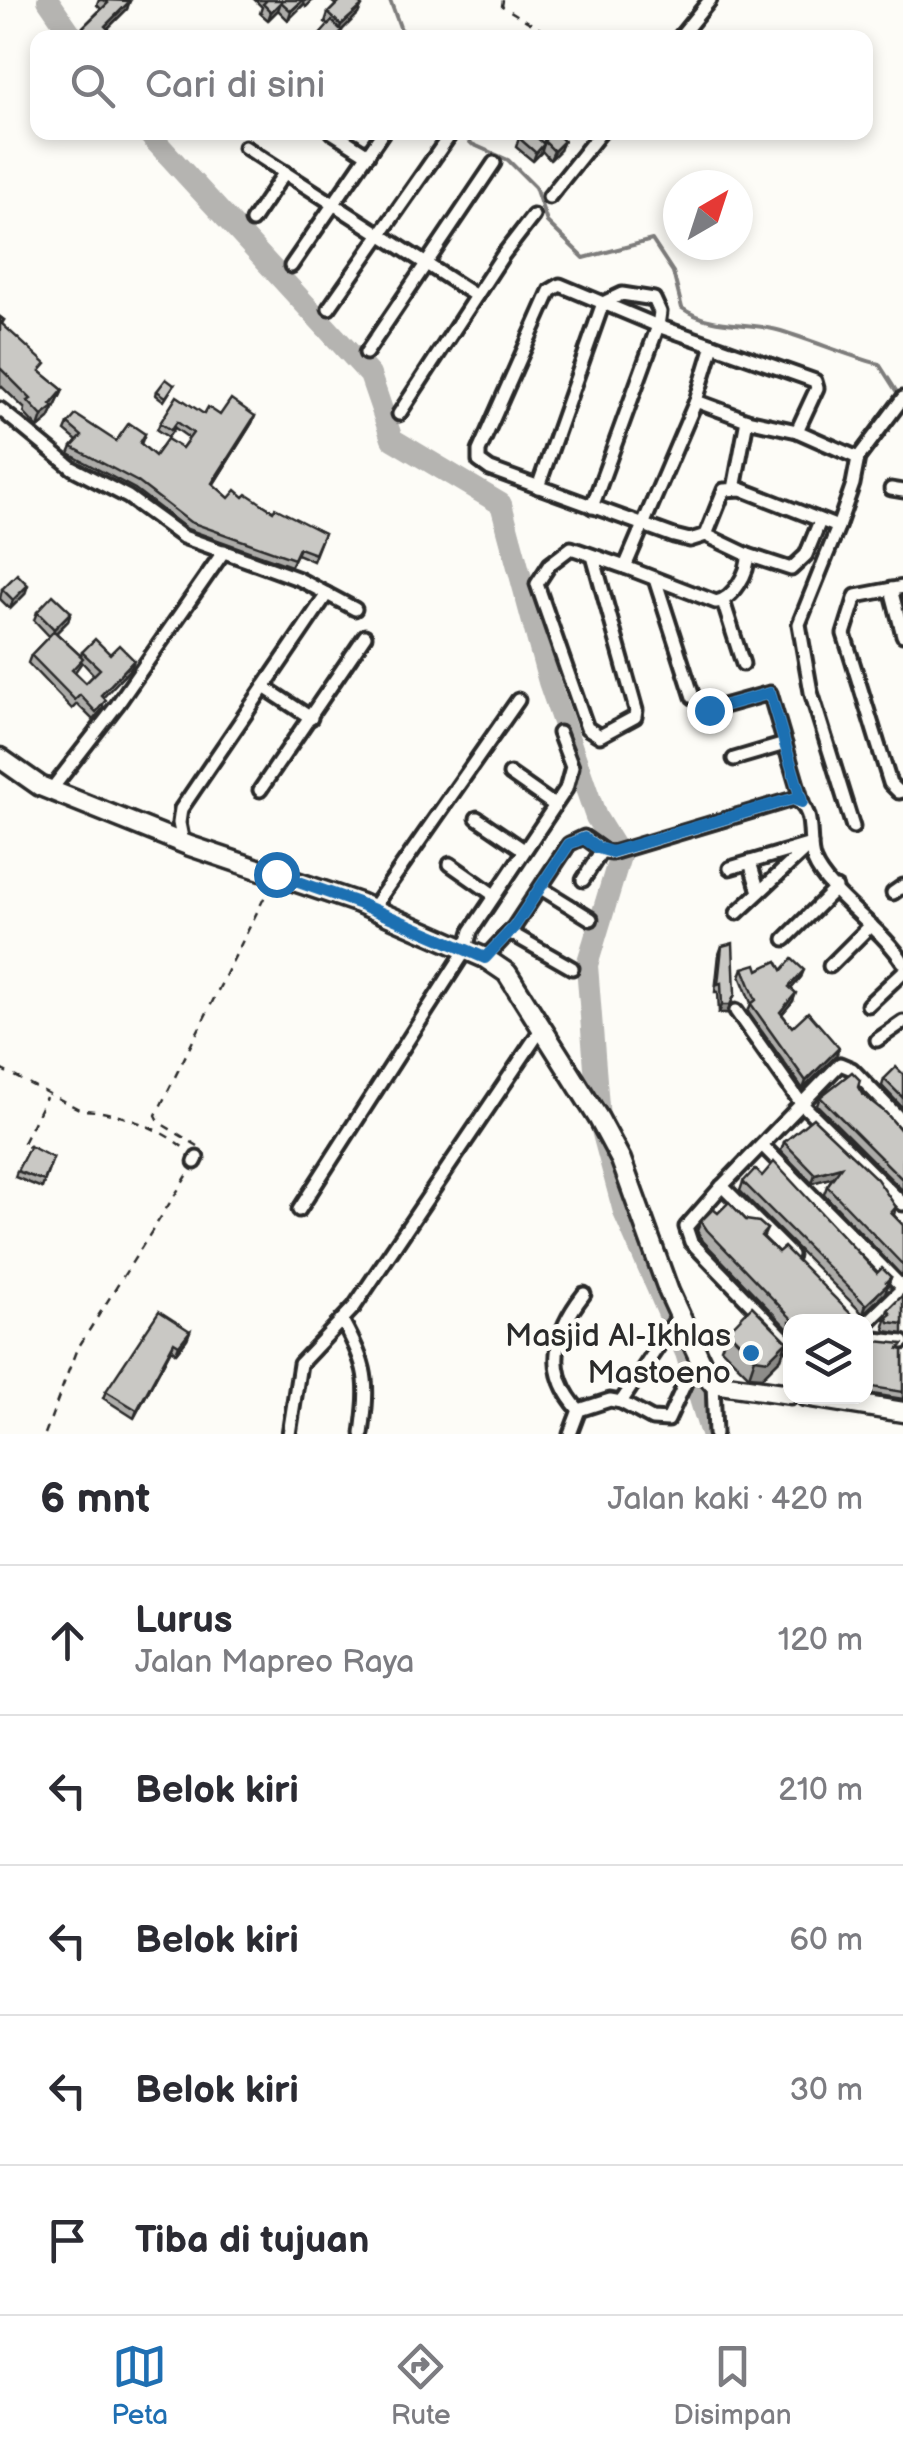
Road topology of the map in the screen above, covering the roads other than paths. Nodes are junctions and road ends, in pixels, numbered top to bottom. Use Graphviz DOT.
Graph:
graph roads {
  1 [pos="710,0"];
  2 [pos="686,30"];
  3 [pos="345,140"];
  4 [pos="378,140"];
  5 [pos="446,140"];
  6 [pos="595,140"];
  7 [pos="246,146"];
  8 [pos="368,155"];
  9 [pos="494,163"];
  10 [pos="285,172"];
  11 [pos="549,197"];
  12 [pos="334,204"];
  13 [pos="533,216"];
  14 [pos="252,220"];
  15 [pos="380,234"];
  16 [pos="426,264"];
  17 [pos="291,266"];
  18 [pos="476,296"];
  19 [pos="604,303"];
  20 [pos="329,308"];
  21 [pos="658,326"];
  22 [pos="713,345"];
  23 [pos="366,353"];
  24 [pos="903,398"];
  25 [pos="696,401"];
  26 [pos="0,409"];
  27 [pos="399,414"];
  28 [pos="747,420"];
  29 [pos="797,431"];
  30 [pos="858,458"];
  31 [pos="538,487"];
  32 [pos="734,489"];
  33 [pos="592,506"];
  34 [pos="820,521"];
  35 [pos="640,524"];
  36 [pos="838,527"];
  37 [pos="706,535"];
  38 [pos="224,551"];
  39 [pos="593,556"];
  40 [pos="748,556"];
  41 [pos="624,567"];
  42 [pos="656,579"];
  43 [pos="897,588"];
  44 [pos="328,594"];
  45 [pos="723,601"];
  46 [pos="354,609"];
  47 [pos="903,634"];
  48 [pos="365,636"];
  49 [pos="743,664"];
  50 [pos="264,687"];
  51 [pos="693,696"];
  52 [pos="518,700"];
  53 [pos="709,710"];
  54 [pos="310,718"];
  55 [pos="559,734"];
  56 [pos="785,744"];
  57 [pos="0,758"];
  58 [pos="734,760"];
  59 [pos="510,774"];
  60 [pos="51,790"];
  61 [pos="260,790"];
  62 [pos="903,790"];
  63 [pos="802,802"];
  64 [pos="554,804"];
  65 [pos="477,818"];
  66 [pos="854,827"];
  67 [pos="182,843"];
  68 [pos="811,844"];
  69 [pos="524,850"];
  70 [pos="602,850"];
  71 [pos="750,862"];
  72 [pos="450,864"];
  73 [pos="730,868"];
  74 [pos="584,880"];
  75 [pos="541,888"];
  76 [pos="836,888"];
  77 [pos="760,892"];
  78 [pos="494,895"];
  79 [pos="372,909"];
  80 [pos="737,913"];
  81 [pos="590,919"];
  82 [pos="871,926"];
  83 [pos="509,932"];
  84 [pos="785,939"];
  85 [pos="465,951"];
  86 [pos="485,958"];
  87 [pos="903,962"];
  88 [pos="830,966"];
  89 [pos="572,968"];
  90 [pos="903,972"];
  91 [pos="868,1005"];
  92 [pos="736,1012"];
  93 [pos="903,1022"];
  94 [pos="542,1028"];
  95 [pos="877,1040"];
  96 [pos="801,1103"];
  97 [pos="903,1122"];
  98 [pos="762,1145"];
  99 [pos="722,1186"];
  100 [pos="903,1204"];
  101 [pos="299,1210"];
  102 [pos="803,1267"];
  103 [pos="903,1288"];
  104 [pos="584,1294"];
  105 [pos="679,1315"];
  106 [pos="873,1317"];
  107 [pos="342,1320"];
  108 [pos="783,1337"];
  109 [pos="873,1339"];
  110 [pos="903,1342"];
  111 [pos="685,1383"];
  112 [pos="713,1384"];
  113 [pos="783,1393"];
  114 [pos="621,1402"];
  115 [pos="854,1404"];
  116 [pos="579,1410"];
  117 [pos="903,1412"];
  118 [pos="289,1434"];
  119 [pos="362,1434"];
  120 [pos="570,1434"];
  121 [pos="714,1434"];
  1 -- 2 [label="street"];
  3 -- 8 [label="street"];
  4 -- 8 [label="street"];
  5 -- 15 [label="street"];
  6 -- 11 [label="street"];
  7 -- 10 [label="street"];
  8 -- 12 [label="street"];
  9 -- 16 [label="street"];
  10 -- 12 [label="street"];
  10 -- 14 [label="street"];
  12 -- 15 [label="street"];
  12 -- 17 [label="street"];
  13 -- 18 [label="street"];
  15 -- 16 [label="street"];
  15 -- 20 [label="street"];
  16 -- 18 [label="street"];
  16 -- 23 [label="street"];
  18 -- 27 [label="street"];
  19 -- 21 [label="street"];
  19 -- 21 [label="street"];
  19 -- 31 [label="street"];
  19 -- 31 [label="street"];
  21 -- 22 [label="street"];
  21 -- 33 [label="street"];
  22 -- 25 [label="street"];
  22 -- 29 [label="street"];
  24 -- 30 [label="street"];
  25 -- 28 [label="street"];
  25 -- 35 [label="street"];
  26 -- 38 [label="street"];
  28 -- 29 [label="street"];
  28 -- 32 [label="street"];
  29 -- 30 [label="street"];
  30 -- 36 [label="street"];
  31 -- 33 [label="street"];
  32 -- 34 [label="street"];
  32 -- 37 [label="street"];
  33 -- 35 [label="street"];
  34 -- 36 [label="street"];
  34 -- 40 [label="street"];
  35 -- 37 [label="street"];
  35 -- 41 [label="street"];
  36 -- 66 [label="street"];
  37 -- 40 [label="street"];
  38 -- 44 [label="street"];
  38 -- 60 [label="street"];
  39 -- 39 [label="street"];
  39 -- 41 [label="street"];
  40 -- 45 [label="street"];
  41 -- 42 [label="street"];
  42 -- 45 [label="street"];
  42 -- 51 [label="street"];
  43 -- 47 [label="street"];
  43 -- 62 [label="street"];
  44 -- 46 [label="street"];
  44 -- 50 [label="street"];
  45 -- 49 [label="street"];
  48 -- 54 [label="street"];
  50 -- 54 [label="street"];
  50 -- 67 [label="street"];
  52 -- 79 [label="street"];
  53 -- 56 [label="street"];
  54 -- 61 [label="street"];
  55 -- 64 [label="street"];
  56 -- 58 [label="street"];
  56 -- 63 [label="street"];
  57 -- 60 [label="street"];
  59 -- 64 [label="street"];
  60 -- 67 [label="street"];
  63 -- 68 [label="street"];
  63 -- 70 [label="street"];
  64 -- 69 [label="street"];
  65 -- 69 [label="street"];
  67 -- 79 [label="street"];
  68 -- 71 [label="street"];
  68 -- 76 [label="street"];
  68 -- 77 [label="street"];
  69 -- 78 [label="street"];
  70 -- 74 [label="street"];
  70 -- 75 [label="street"];
  71 -- 73 [label="street"];
  71 -- 77 [label="street"];
  72 -- 78 [label="street"];
  75 -- 81 [label="street"];
  75 -- 83 [label="street"];
  76 -- 82 [label="street"];
  76 -- 84 [label="street"];
  77 -- 80 [label="street"];
  78 -- 85 [label="street"];
  79 -- 85 [label="street"];
  82 -- 87 [label="street"];
  82 -- 88 [label="street"];
  83 -- 86 [label="street"];
  83 -- 89 [label="street"];
  85 -- 86 [label="street"];
  85 -- 101 [label="street"];
  86 -- 94 [label="street"];
  90 -- 91 [label="street"];
  92 -- 96 [label="street"];
  93 -- 95 [label="street"];
  94 -- 105 [label="street"];
  94 -- 107 [label="street"];
  96 -- 97 [label="street"];
  96 -- 98 [label="street"];
  96 -- 100 [label="street"];
  98 -- 99 [label="street"];
  98 -- 103 [label="street"];
  99 -- 102 [label="street"];
  99 -- 108 [label="street"];
  103 -- 106 [label="street"];
  104 -- 116 [label="street"];
  105 -- 112 [label="street"];
  105 -- 114 [label="street"];
  107 -- 118 [label="street"];
  107 -- 119 [label="street"];
  109 -- 110 [label="street"];
  111 -- 114 [label="street"];
  112 -- 113 [label="street"];
  112 -- 121 [label="street"];
  114 -- 116 [label="street"];
  115 -- 117 [label="street"];
  116 -- 120 [label="street"];
}
